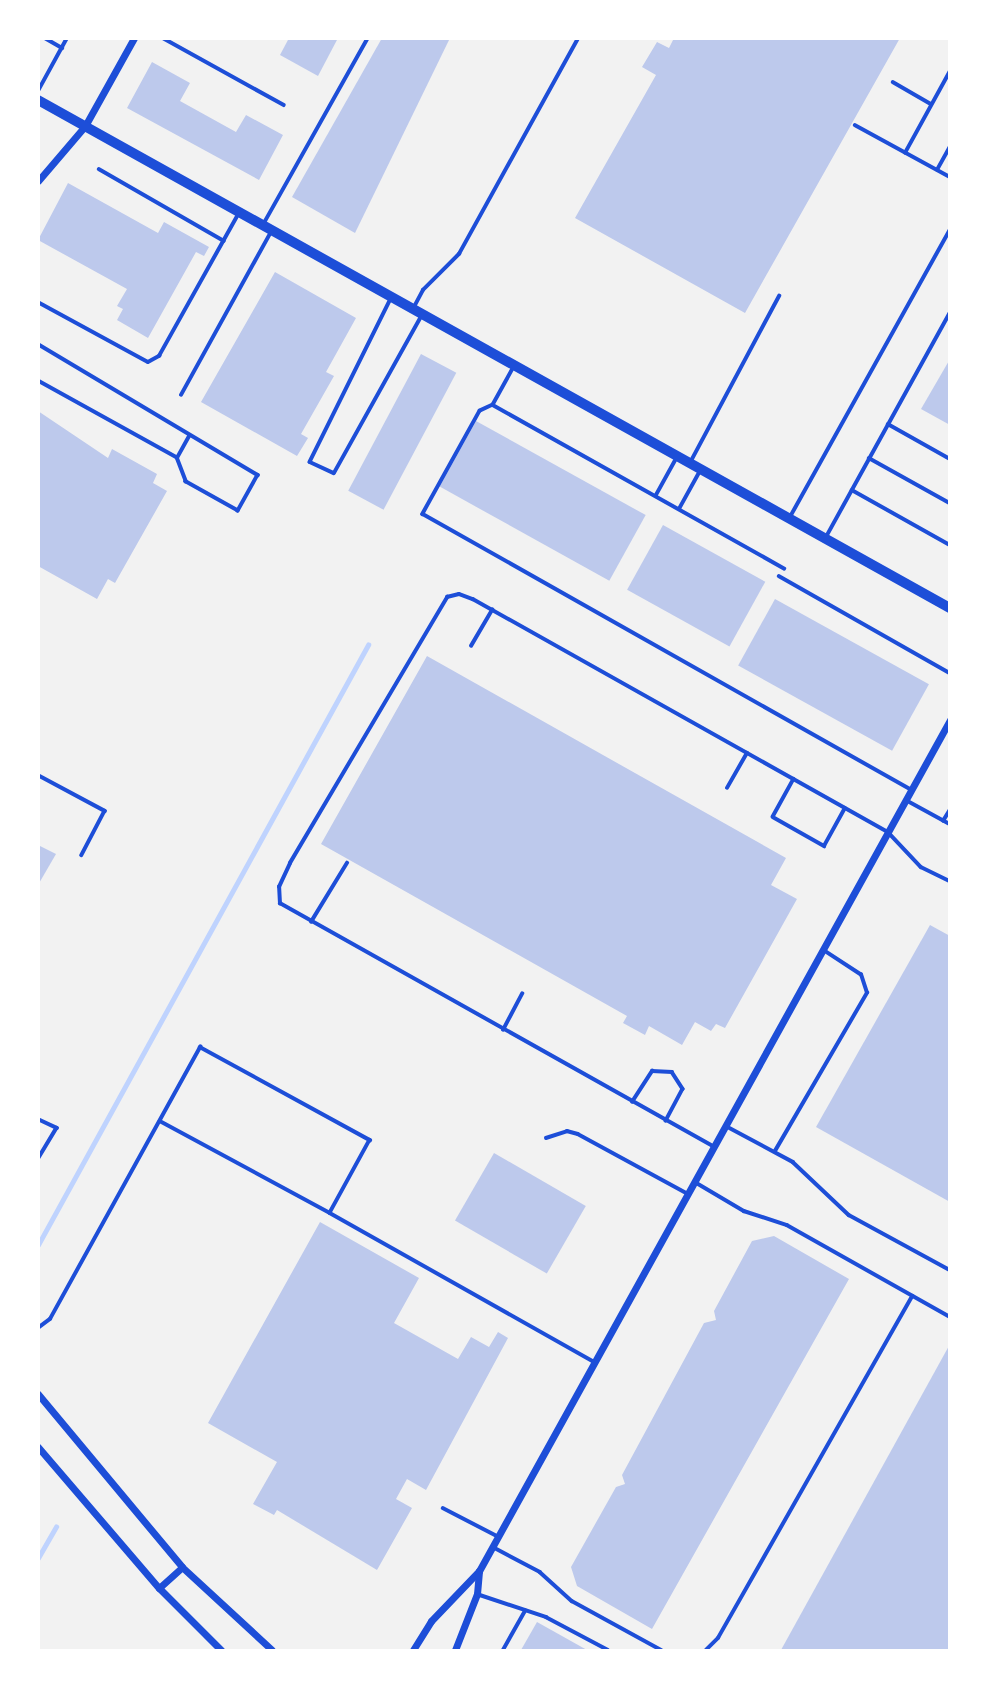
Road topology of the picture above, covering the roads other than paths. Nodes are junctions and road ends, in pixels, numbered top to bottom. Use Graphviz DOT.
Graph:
graph roads {
  1 [pos="45,38"];
  2 [pos="67,38"];
  3 [pos="134,38"];
  4 [pos="163,38"];
  5 [pos="368,38"];
  6 [pos="578,38"];
  7 [pos="62,48"];
  8 [pos="950,71"];
  9 [pos="893,82"];
  10 [pos="38,91"];
  11 [pos="38,100"];
  12 [pos="932,104"];
  13 [pos="284,106"];
  14 [pos="855,125"];
  15 [pos="85,126"];
  16 [pos="950,147"];
  17 [pos="905,153"];
  18 [pos="99,169"];
  19 [pos="937,170"];
  20 [pos="950,177"];
  21 [pos="38,181"];
  22 [pos="240,212"];
  23 [pos="267,227"];
  24 [pos="950,229"];
  25 [pos="224,240"];
  26 [pos="779,296"];
  27 [pos="392,298"];
  28 [pos="38,302"];
  29 [pos="418,312"];
  30 [pos="950,312"];
  31 [pos="38,344"];
  32 [pos="514,366"];
  33 [pos="38,381"];
  34 [pos="180,395"];
  35 [pos="493,405"];
  36 [pos="888,424"];
  37 [pos="189,436"];
  38 [pos="677,457"];
  39 [pos="177,458"];
  40 [pos="869,458"];
  41 [pos="950,459"];
  42 [pos="689,464"];
  43 [pos="700,470"];
  44 [pos="852,490"];
  45 [pos="656,496"];
  46 [pos="950,503"];
  47 [pos="679,509"];
  48 [pos="789,519"];
  49 [pos="825,539"];
  50 [pos="950,545"];
  51 [pos="784,568"];
  52 [pos="779,576"];
  53 [pos="950,608"];
  54 [pos="492,610"];
  55 [pos="471,646"];
  56 [pos="950,673"];
  57 [pos="950,720"];
  58 [pos="747,753"];
  59 [pos="38,775"];
  60 [pos="794,779"];
  61 [pos="727,789"];
  62 [pos="911,790"];
  63 [pos="906,800"];
  64 [pos="845,808"];
  65 [pos="950,810"];
  66 [pos="943,821"];
  67 [pos="950,824"];
  68 [pos="888,832"];
  69 [pos="82,855"];
  70 [pos="346,863"];
  71 [pos="950,881"];
  72 [pos="311,922"];
  73 [pos="823,950"];
  74 [pos="523,994"];
  75 [pos="503,1030"];
  76 [pos="632,1102"];
  77 [pos="38,1119"];
  78 [pos="159,1121"];
  79 [pos="666,1121"];
  80 [pos="726,1126"];
  81 [pos="547,1138"];
  82 [pos="714,1147"];
  83 [pos="775,1151"];
  84 [pos="38,1160"];
  85 [pos="695,1181"];
  86 [pos="688,1194"];
  87 [pos="330,1213"];
  88 [pos="950,1270"];
  89 [pos="912,1296"];
  90 [pos="950,1317"];
  91 [pos="38,1328"];
  92 [pos="595,1362"];
  93 [pos="38,1394"];
  94 [pos="38,1447"];
  95 [pos="443,1508"];
  96 [pos="498,1536"];
  97 [pos="492,1547"];
  98 [pos="182,1567"];
  99 [pos="479,1571"];
  100 [pos="159,1588"];
  101 [pos="477,1594"];
  102 [pos="525,1611"];
  103 [pos="221,1650"];
  104 [pos="272,1650"];
  105 [pos="413,1650"];
  106 [pos="455,1650"];
  107 [pos="503,1650"];
  108 [pos="608,1650"];
  109 [pos="661,1650"];
  110 [pos="706,1650"];
  1 -- 7 [label="lane"];
  2 -- 7 [label="lane"];
  3 -- 15 [label="street"];
  4 -- 13 [label="lane"];
  5 -- 23 [label="lane"];
  6 -- 29 [label="lane"];
  7 -- 10 [label="lane"];
  8 -- 12 [label="lane"];
  9 -- 12 [label="lane"];
  11 -- 15 [label="street"];
  12 -- 17 [label="lane"];
  14 -- 17 [label="lane"];
  15 -- 21 [label="street"];
  15 -- 22 [label="street"];
  16 -- 19 [label="lane"];
  17 -- 19 [label="lane"];
  18 -- 25 [label="lane"];
  19 -- 20 [label="lane"];
  22 -- 23 [label="street"];
  22 -- 25 [label="lane"];
  23 -- 27 [label="street"];
  23 -- 34 [label="lane"];
  24 -- 48 [label="lane"];
  25 -- 28 [label="lane"];
  26 -- 42 [label="lane"];
  27 -- 29 [label="street"];
  27 -- 29 [label="lane"];
  29 -- 32 [label="street"];
  30 -- 36 [label="lane"];
  31 -- 37 [label="lane"];
  32 -- 35 [label="lane"];
  32 -- 38 [label="street"];
  33 -- 39 [label="lane"];
  35 -- 45 [label="lane"];
  35 -- 62 [label="lane"];
  36 -- 40 [label="lane"];
  36 -- 41 [label="lane"];
  37 -- 39 [label="lane"];
  37 -- 39 [label="lane"];
  38 -- 42 [label="street"];
  38 -- 45 [label="lane"];
  40 -- 44 [label="lane"];
  40 -- 46 [label="lane"];
  42 -- 43 [label="street"];
  43 -- 47 [label="lane"];
  43 -- 48 [label="street"];
  44 -- 49 [label="lane"];
  44 -- 50 [label="lane"];
  45 -- 47 [label="lane"];
  47 -- 51 [label="lane"];
  48 -- 49 [label="street"];
  49 -- 53 [label="street"];
  52 -- 56 [label="lane"];
  54 -- 55 [label="lane"];
  54 -- 58 [label="lane"];
  54 -- 72 [label="lane"];
  57 -- 62 [label="street"];
  58 -- 60 [label="lane"];
  58 -- 61 [label="lane"];
  59 -- 69 [label="lane"];
  60 -- 64 [label="lane"];
  60 -- 64 [label="lane"];
  62 -- 63 [label="street"];
  63 -- 66 [label="lane"];
  63 -- 68 [label="street"];
  64 -- 68 [label="lane"];
  65 -- 66 [label="lane"];
  66 -- 67 [label="lane"];
  68 -- 71 [label="lane"];
  68 -- 73 [label="street"];
  70 -- 72 [label="lane"];
  72 -- 75 [label="lane"];
  73 -- 80 [label="street"];
  73 -- 83 [label="lane"];
  74 -- 75 [label="lane"];
  75 -- 76 [label="lane"];
  76 -- 79 [label="lane"];
  76 -- 79 [label="lane"];
  77 -- 84 [label="lane"];
  78 -- 87 [label="lane"];
  78 -- 87 [label="lane"];
  78 -- 91 [label="lane"];
  79 -- 82 [label="lane"];
  80 -- 82 [label="street"];
  80 -- 83 [label="lane"];
  81 -- 86 [label="lane"];
  82 -- 85 [label="street"];
  83 -- 88 [label="lane"];
  85 -- 86 [label="street"];
  85 -- 89 [label="lane"];
  86 -- 92 [label="street"];
  87 -- 92 [label="lane"];
  89 -- 90 [label="lane"];
  89 -- 110 [label="lane"];
  92 -- 96 [label="street"];
  93 -- 98 [label="street"];
  94 -- 100 [label="street"];
  95 -- 96 [label="lane"];
  96 -- 97 [label="street"];
  97 -- 99 [label="street"];
  97 -- 109 [label="lane"];
  98 -- 100 [label="street"];
  98 -- 104 [label="street"];
  99 -- 101 [label="street"];
  99 -- 105 [label="street"];
  100 -- 103 [label="street"];
  101 -- 102 [label="lane"];
  101 -- 106 [label="street"];
  102 -- 107 [label="lane"];
  102 -- 108 [label="lane"];
}
